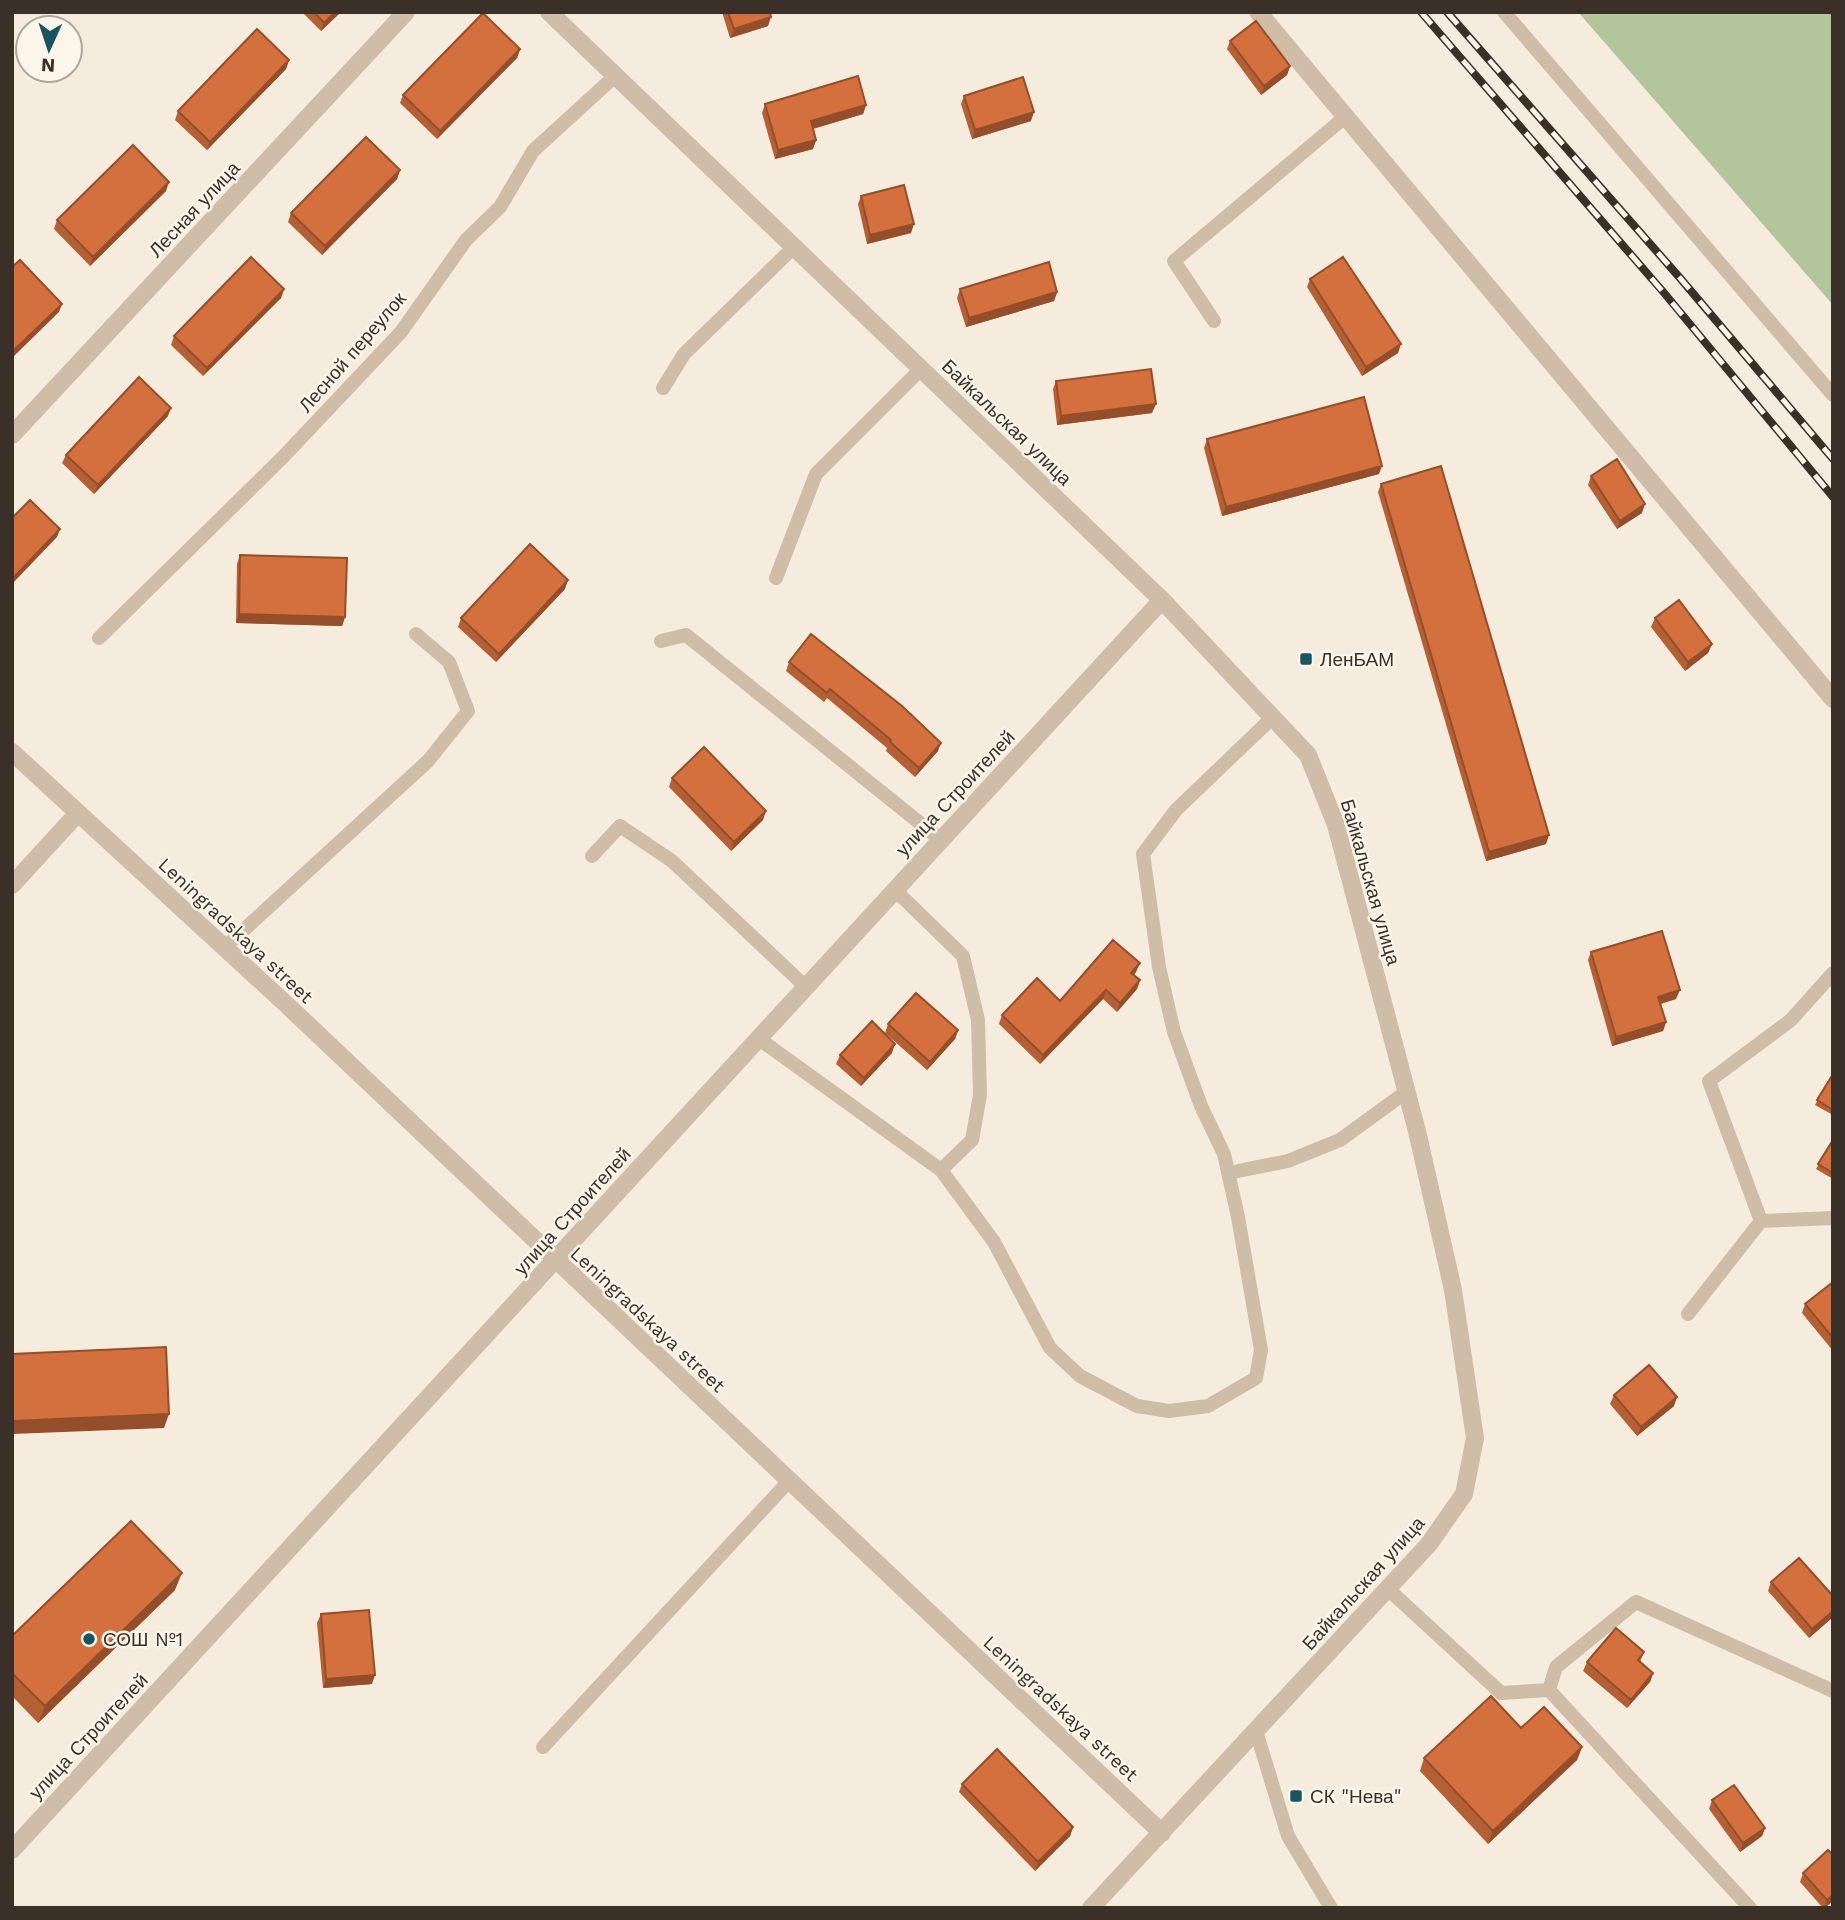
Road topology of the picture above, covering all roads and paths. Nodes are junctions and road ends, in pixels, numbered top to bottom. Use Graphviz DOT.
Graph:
graph roads {
  1 [pos="406,12"];
  2 [pos="549,12"];
  3 [pos="1258,12"];
  4 [pos="1504,12"];
  5 [pos="615,76"];
  6 [pos="1345,117"];
  7 [pos="793,247"];
  8 [pos="1214,321"];
  9 [pos="921,369"];
  10 [pos="663,388"];
  11 [pos="1833,395"];
  12 [pos="12,435"];
  13 [pos="776,578"];
  14 [pos="1162,600"];
  15 [pos="416,634"];
  16 [pos="99,638"];
  17 [pos="661,640"];
  18 [pos="1833,699"];
  19 [pos="1273,717"];
  20 [pos="12,752"];
  21 [pos="79,813"];
  22 [pos="941,839"];
  23 [pos="592,856"];
  24 [pos="12,886"];
  25 [pos="895,890"];
  26 [pos="224,948"];
  27 [pos="1833,973"];
  28 [pos="806,987"];
  29 [pos="758,1039"];
  30 [pos="1406,1092"];
  31 [pos="941,1170"];
  32 [pos="1228,1173"];
  33 [pos="1833,1218"];
  34 [pos="1761,1221"];
  35 [pos="555,1260"];
  36 [pos="1688,1314"];
  37 [pos="789,1481"];
  38 [pos="1388,1589"];
  39 [pos="1549,1690"];
  40 [pos="1833,1691"];
  41 [pos="1256,1731"];
  42 [pos="543,1746"];
  43 [pos="1162,1833"];
  44 [pos="12,1850"];
  45 [pos="1091,1908"];
  46 [pos="1331,1908"];
  47 [pos="1750,1908"];
  1 -- 12 [label="street, Лесная улица"];
  2 -- 5 [label="street, Байкальская улица"];
  3 -- 6 [label="street"];
  4 -- 11 [label="lane"];
  5 -- 7 [label="street, Байкальская улица"];
  5 -- 16 [label="lane, Лесной переулок"];
  6 -- 8 [label="lane"];
  6 -- 18 [label="street"];
  7 -- 9 [label="street, Байкальская улица"];
  7 -- 10 [label="lane"];
  9 -- 13 [label="lane"];
  9 -- 14 [label="street, Байкальская улица"];
  14 -- 19 [label="street, Байкальская улица"];
  14 -- 22 [label="street, улица Строителей"];
  15 -- 26 [label="lane"];
  17 -- 22 [label="lane"];
  19 -- 30 [label="street, Байкальская улица"];
  19 -- 32 [label="lane"];
  20 -- 21 [label="street, Leningradskaya street"];
  21 -- 24 [label="street"];
  21 -- 26 [label="street, Leningradskaya street"];
  22 -- 25 [label="street, улица Строителей"];
  23 -- 28 [label="lane"];
  25 -- 28 [label="street, улица Строителей"];
  25 -- 31 [label="lane"];
  26 -- 35 [label="street, Leningradskaya street"];
  27 -- 34 [label="lane"];
  28 -- 29 [label="street, улица Строителей"];
  29 -- 31 [label="lane"];
  29 -- 35 [label="street, улица Строителей"];
  30 -- 32 [label="lane"];
  30 -- 38 [label="street, Байкальская улица"];
  31 -- 32 [label="lane"];
  33 -- 34 [label="lane"];
  34 -- 36 [label="lane"];
  35 -- 37 [label="street, Leningradskaya street"];
  35 -- 44 [label="street, улица Строителей"];
  37 -- 42 [label="lane"];
  37 -- 43 [label="street, Leningradskaya street"];
  38 -- 39 [label="lane"];
  38 -- 41 [label="street, Байкальская улица"];
  39 -- 40 [label="lane"];
  39 -- 47 [label="lane"];
  41 -- 43 [label="street, Байкальская улица"];
  41 -- 46 [label="lane"];
  43 -- 45 [label="street, Байкальская улица"];
}
